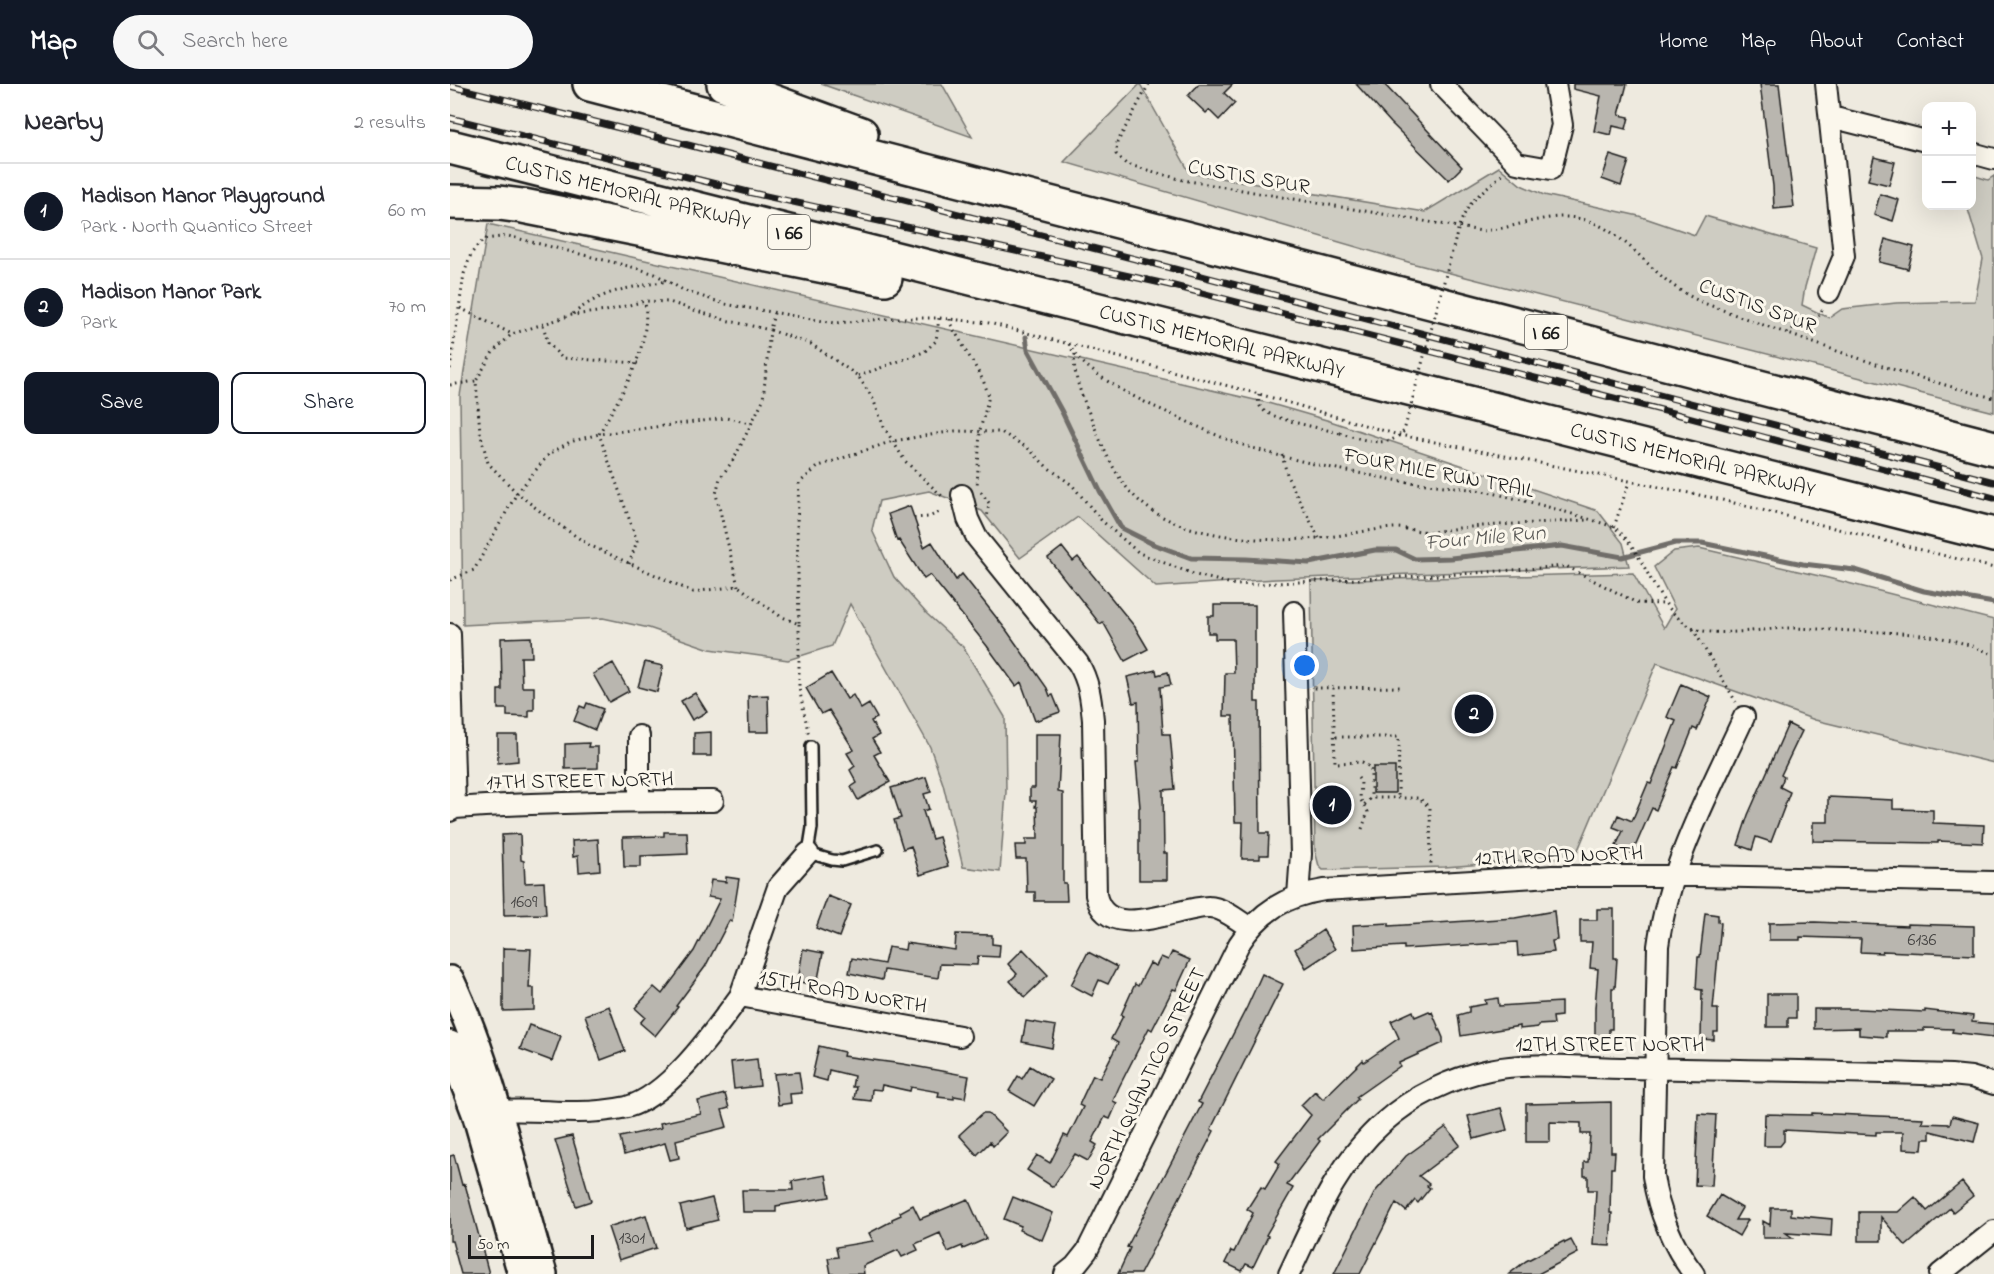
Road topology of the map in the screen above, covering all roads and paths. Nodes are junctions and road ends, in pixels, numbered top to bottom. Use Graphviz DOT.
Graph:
graph roads {
  1 [pos="590,84"];
  2 [pos="724,84"];
  3 [pos="1149,84"];
  4 [pos="1441,84"];
  5 [pos="1556,84"];
  6 [pos="1826,84"];
  7 [pos="1831,117"];
  8 [pos="1922,140"];
  9 [pos="450,147"];
  10 [pos="1976,154"];
  11 [pos="1994,159"];
  12 [pos="1517,163"];
  13 [pos="450,202"];
  14 [pos="1098,215"];
  15 [pos="1459,226"];
  16 [pos="668,281"];
  17 [pos="1829,292"];
  18 [pos="645,301"];
  19 [pos="459,308"];
  20 [pos="774,313"];
  21 [pos="1129,317"];
  22 [pos="939,318"];
  23 [pos="950,319"];
  24 [pos="543,325"];
  25 [pos="770,330"];
  26 [pos="512,333"];
  27 [pos="1788,333"];
  28 [pos="1068,343"];
  29 [pos="1075,354"];
  30 [pos="638,363"];
  31 [pos="450,369"];
  32 [pos="858,376"];
  33 [pos="476,381"];
  34 [pos="450,385"];
  35 [pos="1259,394"];
  36 [pos="1994,398"];
  37 [pos="751,423"];
  38 [pos="599,434"];
  39 [pos="1994,448"];
  40 [pos="1282,455"];
  41 [pos="1629,482"];
  42 [pos="962,497"];
  43 [pos="942,511"];
  44 [pos="914,518"];
  45 [pos="1591,519"];
  46 [pos="987,524"];
  47 [pos="1614,527"];
  48 [pos="1994,535"];
  49 [pos="1319,538"];
  50 [pos="629,564"];
  51 [pos="1994,568"];
  52 [pos="450,580"];
  53 [pos="738,586"];
  54 [pos="1294,612"];
  55 [pos="799,624"];
  56 [pos="1693,629"];
  57 [pos="450,634"];
  58 [pos="1994,655"];
  59 [pos="1404,687"];
  60 [pos="1314,688"];
  61 [pos="1334,688"];
  62 [pos="1744,717"];
  63 [pos="639,736"];
  64 [pos="1335,737"];
  65 [pos="811,746"];
  66 [pos="1358,778"];
  67 [pos="1372,797"];
  68 [pos="1398,798"];
  69 [pos="639,801"];
  70 [pos="713,801"];
  71 [pos="1364,805"];
  72 [pos="453,810"];
  73 [pos="1362,829"];
  74 [pos="878,850"];
  75 [pos="808,853"];
  76 [pos="1431,866"];
  77 [pos="1674,876"];
  78 [pos="1994,882"];
  79 [pos="1298,896"];
  80 [pos="1250,928"];
  81 [pos="450,980"];
  82 [pos="740,996"];
  83 [pos="960,1036"];
  84 [pos="450,1045"];
  85 [pos="1654,1068"];
  86 [pos="1994,1084"];
  87 [pos="487,1111"];
  88 [pos="1994,1231"];
  89 [pos="522,1274"];
  90 [pos="543,1274"];
  91 [pos="1065,1274"];
  92 [pos="1289,1274"];
  93 [pos="1694,1274"];
  94 [pos="1940,1274"];
  1 -- 14 [label="highway, I 66"];
  2 -- 14 [label="highway"];
  3 -- 15 [label="path, CUSTIS SPUR"];
  4 -- 12 [label="street"];
  5 -- 12 [label="street"];
  6 -- 7 [label="street"];
  7 -- 8 [label="street"];
  7 -- 17 [label="street"];
  9 -- 21 [label="highway, CUSTIS MEMORIAL PARKWAY / I 66"];
  10 -- 11 [label="street"];
  12 -- 15 [label="path"];
  13 -- 21 [label="highway"];
  14 -- 39 [label="highway, I 66"];
  15 -- 27 [label="path, CUSTIS SPUR"];
  15 -- 35 [label="path, bridge"];
  16 -- 18 [label="path"];
  16 -- 19 [label="path"];
  16 -- 20 [label="path"];
  17 -- 27 [label="path"];
  18 -- 25 [label="path"];
  18 -- 30 [label="path"];
  19 -- 26 [label="path"];
  19 -- 31 [label="path"];
  20 -- 22 [label="path"];
  20 -- 25 [label="path"];
  21 -- 48 [label="highway, CUSTIS MEMORIAL PARKWAY / I 66"];
  22 -- 23 [label="path"];
  22 -- 32 [label="path"];
  23 -- 28 [label="path"];
  23 -- 46 [label="path"];
  24 -- 30 [label="path"];
  25 -- 32 [label="path"];
  25 -- 37 [label="path"];
  27 -- 36 [label="path, CUSTIS SPUR"];
  28 -- 29 [label="path, FOUR MILE RUN TRAIL"];
  28 -- 35 [label="path"];
  29 -- 40 [label="path, FOUR MILE RUN TRAIL"];
  29 -- 49 [label="path"];
  30 -- 38 [label="path"];
  32 -- 42 [label="path"];
  33 -- 34 [label="path"];
  35 -- 41 [label="path"];
  37 -- 38 [label="path"];
  37 -- 53 [label="path"];
  38 -- 50 [label="path"];
  38 -- 52 [label="path"];
  40 -- 45 [label="path, FOUR MILE RUN TRAIL"];
  40 -- 49 [label="path"];
  41 -- 47 [label="path"];
  41 -- 51 [label="path"];
  42 -- 80 [label="street"];
  43 -- 44 [label="path"];
  45 -- 47 [label="path, FOUR MILE RUN TRAIL"];
  45 -- 49 [label="path"];
  47 -- 56 [label="path, FOUR MILE RUN TRAIL"];
  54 -- 79 [label="street"];
  55 -- 65 [label="path"];
  56 -- 58 [label="path, FOUR MILE RUN TRAIL"];
  56 -- 62 [label="path"];
  57 -- 72 [label="street"];
  59 -- 61 [label="path"];
  60 -- 61 [label="path"];
  61 -- 64 [label="path"];
  62 -- 77 [label="street"];
  63 -- 69 [label="street"];
  64 -- 67 [label="path"];
  64 -- 68 [label="path"];
  65 -- 75 [label="lane"];
  66 -- 71 [label="path"];
  67 -- 68 [label="path"];
  67 -- 71 [label="path"];
  68 -- 76 [label="path"];
  69 -- 70 [label="street, 17TH STREET NORTH"];
  69 -- 72 [label="street, 17TH STREET NORTH"];
  71 -- 73 [label="path"];
  74 -- 75 [label="lane"];
  75 -- 82 [label="street"];
  77 -- 78 [label="street, 12TH ROAD NORTH"];
  77 -- 79 [label="street, 12TH ROAD NORTH"];
  77 -- 85 [label="street"];
  79 -- 80 [label="street, 12TH ROAD NORTH"];
  80 -- 91 [label="street, NORTH QUANTICO STREET"];
  81 -- 87 [label="main road"];
  82 -- 83 [label="street, 15TH ROAD NORTH"];
  82 -- 87 [label="street, 15TH ROAD NORTH"];
  84 -- 87 [label="main road"];
  85 -- 86 [label="street, 12TH STREET NORTH"];
  85 -- 92 [label="street, 12TH STREET NORTH"];
  85 -- 93 [label="street"];
  87 -- 89 [label="main road"];
  87 -- 90 [label="main road"];
  88 -- 94 [label="street"];
}
